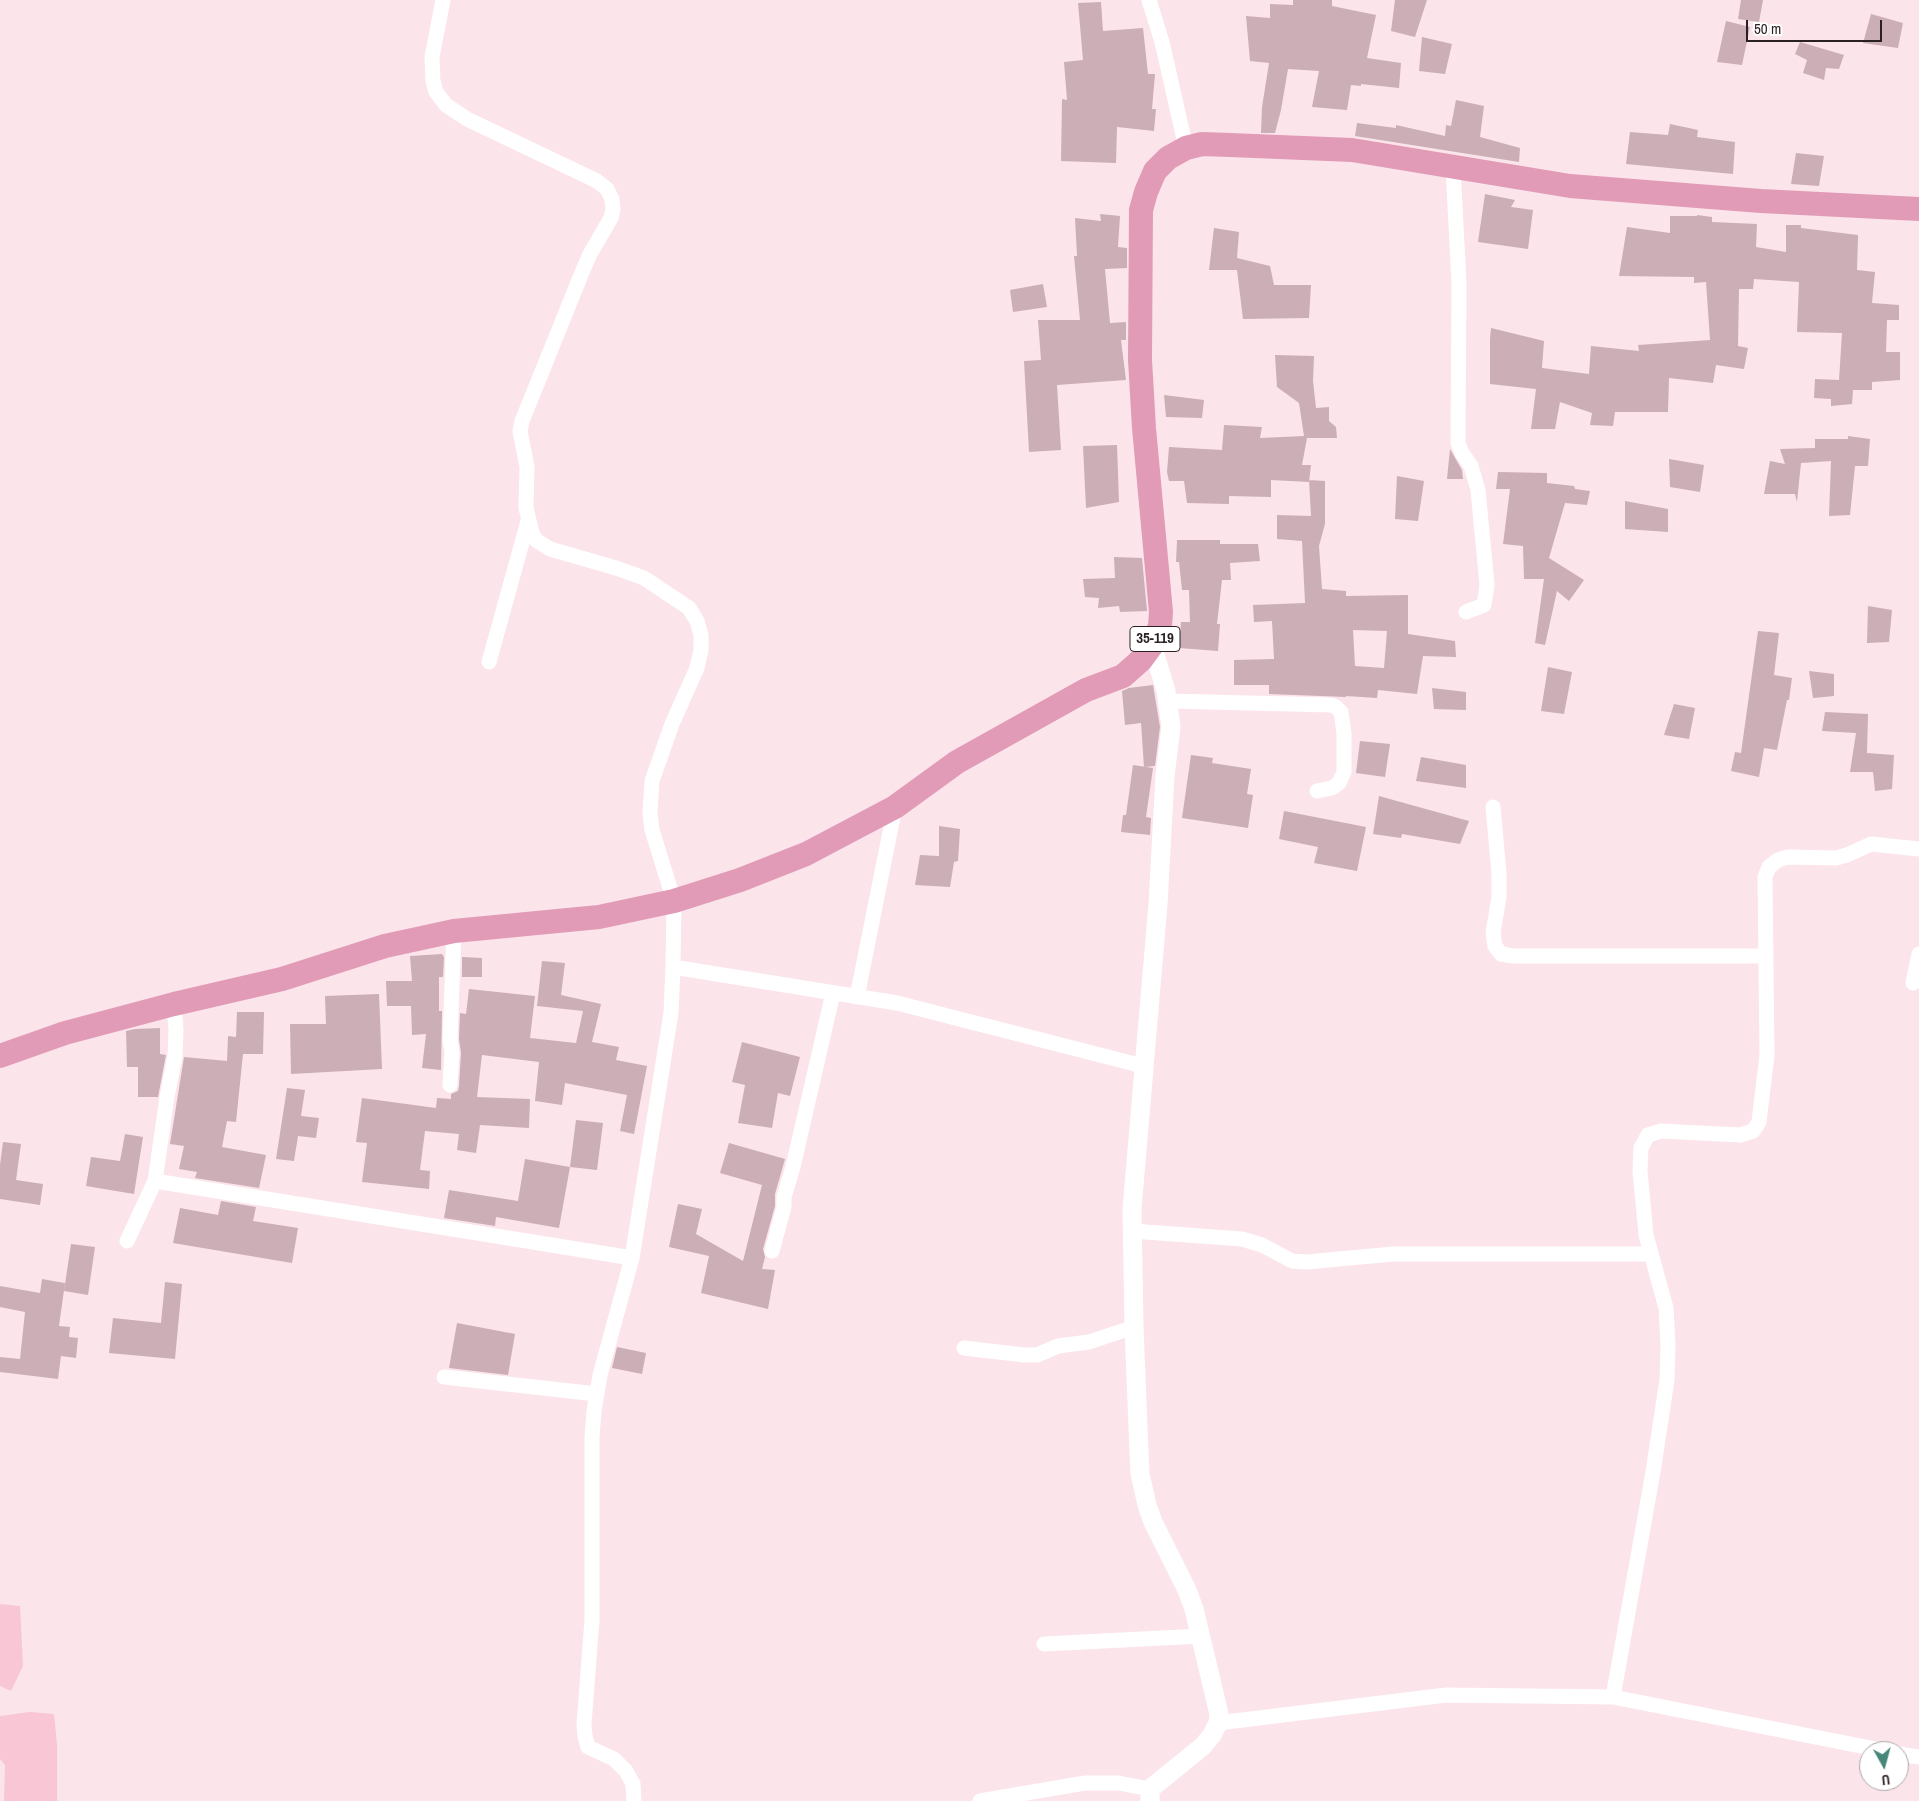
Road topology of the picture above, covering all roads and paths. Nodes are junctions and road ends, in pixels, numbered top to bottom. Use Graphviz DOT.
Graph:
graph roads {
  1 [pos="443,0"];
  2 [pos="1149,0"];
  3 [pos="1186,148"];
  4 [pos="1453,168"];
  5 [pos="1919,209"];
  6 [pos="528,521"];
  7 [pos="1466,612"];
  8 [pos="1152,645"];
  9 [pos="489,662"];
  10 [pos="1168,701"];
  11 [pos="1317,791"];
  12 [pos="895,807"];
  13 [pos="1494,807"];
  14 [pos="1919,849"];
  15 [pos="674,901"];
  16 [pos="454,931"];
  17 [pos="1919,954"];
  18 [pos="1765,956"];
  19 [pos="673,967"];
  20 [pos="1913,983"];
  21 [pos="833,993"];
  22 [pos="857,997"];
  23 [pos="174,1004"];
  24 [pos="0,1056"];
  25 [pos="1144,1066"];
  26 [pos="450,1085"];
  27 [pos="155,1181"];
  28 [pos="1132,1232"];
  29 [pos="127,1240"];
  30 [pos="772,1251"];
  31 [pos="1651,1254"];
  32 [pos="632,1258"];
  33 [pos="1134,1327"];
  34 [pos="964,1348"];
  35 [pos="444,1377"];
  36 [pos="597,1394"];
  37 [pos="1201,1636"];
  38 [pos="1044,1644"];
  39 [pos="1613,1698"];
  40 [pos="1218,1723"];
  41 [pos="1859,1746"];
  42 [pos="1150,1795"];
  43 [pos="634,1801"];
  44 [pos="980,1801"];
  1 -- 6 [label="street"];
  2 -- 3 [label="street"];
  3 -- 4 [label="main road, 35-119"];
  3 -- 8 [label="main road, 35-119"];
  4 -- 5 [label="main road, 35-119"];
  4 -- 7 [label="street"];
  6 -- 9 [label="street"];
  6 -- 15 [label="street"];
  8 -- 10 [label="street"];
  8 -- 12 [label="main road, 35-119"];
  10 -- 11 [label="street"];
  10 -- 25 [label="street"];
  12 -- 15 [label="main road, 35-119"];
  12 -- 22 [label="street"];
  13 -- 18 [label="street"];
  14 -- 18 [label="street"];
  15 -- 16 [label="main road, 35-119"];
  15 -- 19 [label="street"];
  16 -- 23 [label="main road, 35-119"];
  16 -- 26 [label="street"];
  17 -- 20 [label="street"];
  18 -- 31 [label="street"];
  19 -- 21 [label="street"];
  19 -- 32 [label="street"];
  21 -- 22 [label="street"];
  21 -- 30 [label="street"];
  22 -- 25 [label="street"];
  23 -- 24 [label="main road, 35-119"];
  23 -- 27 [label="street"];
  25 -- 28 [label="street"];
  27 -- 29 [label="street"];
  27 -- 32 [label="street"];
  28 -- 31 [label="street"];
  28 -- 33 [label="street"];
  31 -- 39 [label="street"];
  32 -- 36 [label="street"];
  33 -- 34 [label="street"];
  33 -- 37 [label="street"];
  35 -- 36 [label="street"];
  36 -- 43 [label="street"];
  37 -- 38 [label="street"];
  37 -- 40 [label="street"];
  39 -- 40 [label="street"];
  39 -- 41 [label="street"];
  40 -- 42 [label="street"];
  42 -- 44 [label="street"];
}
